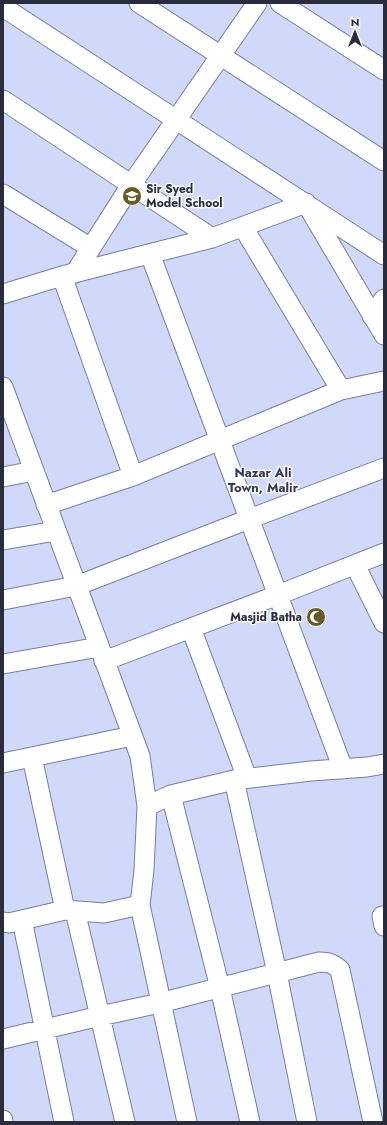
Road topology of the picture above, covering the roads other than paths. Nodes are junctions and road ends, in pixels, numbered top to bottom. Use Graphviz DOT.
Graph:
graph roads {
  1 [pos="139,3"];
  2 [pos="257,3"];
  3 [pos="280,3"];
  4 [pos="3,7"];
  5 [pos="221,55"];
  6 [pos="384,70"];
  7 [pos="3,100"];
  8 [pos="177,119"];
  9 [pos="384,161"];
  10 [pos="131,185"];
  11 [pos="3,194"];
  12 [pos="306,203"];
  13 [pos="243,227"];
  14 [pos="212,238"];
  15 [pos="91,248"];
  16 [pos="150,254"];
  17 [pos="384,254"];
  18 [pos="68,275"];
  19 [pos="3,294"];
  20 [pos="384,299"];
  21 [pos="372,316"];
  22 [pos="384,335"];
  23 [pos="384,381"];
  24 [pos="3,387"];
  25 [pos="341,390"];
  26 [pos="7,410"];
  27 [pos="220,440"];
  28 [pos="384,468"];
  29 [pos="34,471"];
  30 [pos="133,476"];
  31 [pos="3,477"];
  32 [pos="46,505"];
  33 [pos="249,518"];
  34 [pos="56,531"];
  35 [pos="3,540"];
  36 [pos="384,553"];
  37 [pos="355,565"];
  38 [pos="76,586"];
  39 [pos="278,595"];
  40 [pos="3,600"];
  41 [pos="384,623"];
  42 [pos="191,628"];
  43 [pos="102,654"];
  44 [pos="3,664"];
  45 [pos="132,736"];
  46 [pos="32,757"];
  47 [pos="3,763"];
  48 [pos="384,764"];
  49 [pos="343,769"];
  50 [pos="240,779"];
  51 [pos="171,795"];
  52 [pos="147,806"];
  53 [pos="140,905"];
  54 [pos="70,910"];
  55 [pos="22,920"];
  56 [pos="3,922"];
  57 [pos="277,973"];
  58 [pos="220,988"];
  59 [pos="160,1004"];
  60 [pos="100,1016"];
  61 [pos="45,1029"];
  62 [pos="3,1039"];
  63 [pos="64,1122"];
  64 [pos="125,1122"];
  65 [pos="187,1122"];
  66 [pos="250,1122"];
  67 [pos="307,1122"];
  68 [pos="373,1122"];
  1 -- 5 [label="street"];
  2 -- 5 [label="street"];
  3 -- 6 [label="street"];
  4 -- 8 [label="street"];
  5 -- 8 [label="street"];
  5 -- 9 [label="street"];
  7 -- 10 [label="street"];
  8 -- 10 [label="street"];
  8 -- 12 [label="street"];
  10 -- 14 [label="street"];
  10 -- 15 [label="street"];
  11 -- 15 [label="street"];
  12 -- 13 [label="street"];
  12 -- 17 [label="street"];
  12 -- 21 [label="street"];
  13 -- 14 [label="street"];
  13 -- 25 [label="street"];
  14 -- 16 [label="street"];
  15 -- 18 [label="street"];
  16 -- 18 [label="street"];
  16 -- 27 [label="street"];
  18 -- 19 [label="street"];
  18 -- 30 [label="street"];
  20 -- 21 [label="street"];
  21 -- 22 [label="street"];
  23 -- 25 [label="street"];
  24 -- 26 [label="street"];
  25 -- 27 [label="street"];
  26 -- 29 [label="street"];
  27 -- 30 [label="street"];
  27 -- 33 [label="street"];
  28 -- 33 [label="street"];
  29 -- 31 [label="street"];
  29 -- 32 [label="street"];
  30 -- 32 [label="street"];
  32 -- 34 [label="street"];
  33 -- 38 [label="street"];
  33 -- 39 [label="street"];
  34 -- 35 [label="street"];
  34 -- 38 [label="street"];
  36 -- 37 [label="street"];
  37 -- 39 [label="street"];
  37 -- 41 [label="street"];
  38 -- 40 [label="street"];
  38 -- 43 [label="street"];
  39 -- 42 [label="street"];
  39 -- 49 [label="street"];
  42 -- 43 [label="street"];
  42 -- 50 [label="street"];
  43 -- 44 [label="street"];
  43 -- 45 [label="street"];
  45 -- 46 [label="street"];
  45 -- 52 [label="street"];
  46 -- 47 [label="street"];
  46 -- 54 [label="street"];
  48 -- 49 [label="street"];
  49 -- 50 [label="street"];
  50 -- 51 [label="street"];
  50 -- 57 [label="street"];
  51 -- 52 [label="street"];
  51 -- 58 [label="street"];
  52 -- 53 [label="street"];
  53 -- 54 [label="street"];
  53 -- 59 [label="street"];
  54 -- 55 [label="street"];
  54 -- 60 [label="street"];
  55 -- 56 [label="street"];
  55 -- 61 [label="street"];
  57 -- 58 [label="street"];
  57 -- 67 [label="street"];
  57 -- 68 [label="street"];
  58 -- 59 [label="street"];
  58 -- 66 [label="street"];
  59 -- 60 [label="street"];
  59 -- 65 [label="street"];
  60 -- 61 [label="street"];
  60 -- 64 [label="street"];
  61 -- 62 [label="street"];
  61 -- 63 [label="street"];
}
